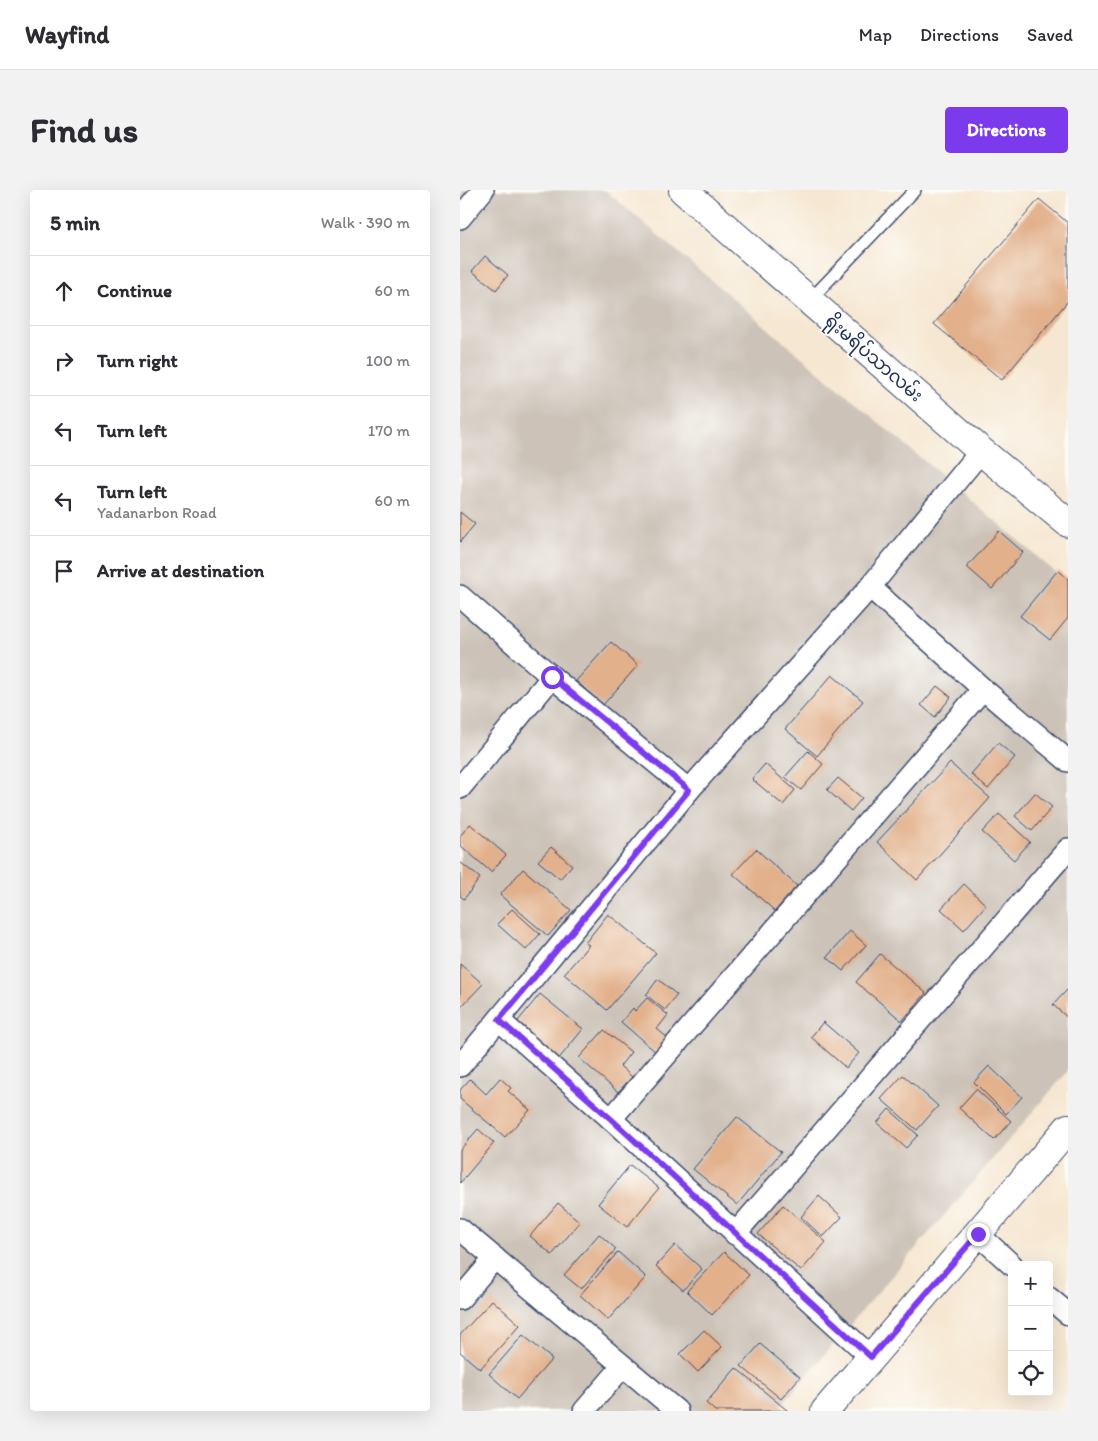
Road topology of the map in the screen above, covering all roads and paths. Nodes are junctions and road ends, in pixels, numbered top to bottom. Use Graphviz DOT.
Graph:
graph roads {
  1 [pos="483,190"];
  2 [pos="683,190"];
  3 [pos="915,190"];
  4 [pos="460,218"];
  5 [pos="809,301"];
  6 [pos="981,451"];
  7 [pos="1068,523"];
  8 [pos="870,587"];
  9 [pos="460,596"];
  10 [pos="552,677"];
  11 [pos="983,689"];
  12 [pos="1068,761"];
  13 [pos="460,788"];
  14 [pos="689,790"];
  15 [pos="1068,848"];
  16 [pos="499,1020"];
  17 [pos="460,1066"];
  18 [pos="611,1119"];
  19 [pos="1068,1128"];
  20 [pos="460,1229"];
  21 [pos="735,1234"];
  22 [pos="978,1234"];
  23 [pos="495,1258"];
  24 [pos="1008,1261"];
  25 [pos="460,1299"];
  26 [pos="1053,1301"];
  27 [pos="1068,1314"];
  28 [pos="871,1357"];
  29 [pos="623,1366"];
  30 [pos="584,1411"];
  31 [pos="676,1411"];
  32 [pos="825,1411"];
  1 -- 4 [label="street"];
  2 -- 5 [label="street, ရိုးမရိပ်သာလမ်း"];
  3 -- 5 [label="lane"];
  5 -- 6 [label="street, ရိုးမရိပ်သာလမ်း"];
  6 -- 7 [label="street, ရိုးမရိပ်သာလမ်း"];
  6 -- 8 [label="street"];
  8 -- 11 [label="street"];
  8 -- 14 [label="street"];
  9 -- 10 [label="street"];
  10 -- 13 [label="street"];
  10 -- 14 [label="street"];
  11 -- 12 [label="street"];
  11 -- 18 [label="street"];
  14 -- 16 [label="street"];
  15 -- 21 [label="street"];
  16 -- 17 [label="street"];
  16 -- 18 [label="street"];
  18 -- 21 [label="street"];
  19 -- 22 [label="street"];
  20 -- 23 [label="street"];
  21 -- 28 [label="street"];
  22 -- 24 [label="street"];
  22 -- 28 [label="street"];
  23 -- 25 [label="street"];
  23 -- 29 [label="street"];
  26 -- 27 [label="street"];
  28 -- 32 [label="street"];
  29 -- 30 [label="street"];
  29 -- 31 [label="street"];
}
